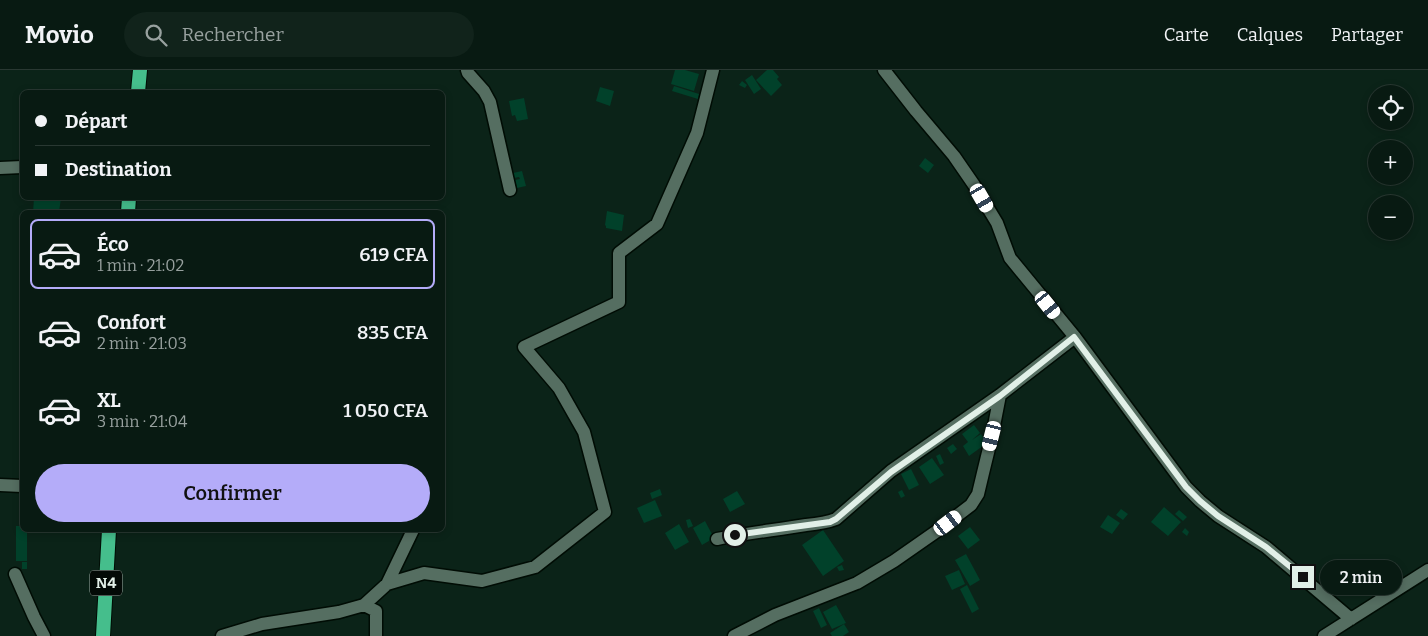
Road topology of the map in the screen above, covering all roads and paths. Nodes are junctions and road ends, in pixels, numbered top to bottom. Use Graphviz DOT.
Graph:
graph roads {
  1 [pos="140,70"];
  2 [pos="467,70"];
  3 [pos="713,70"];
  4 [pos="884,70"];
  5 [pos="138,90"];
  6 [pos="20,167"];
  7 [pos="0,168"];
  8 [pos="510,190"];
  9 [pos="1074,337"];
  10 [pos="1000,396"];
  11 [pos="0,485"];
  12 [pos="20,486"];
  13 [pos="109,532"];
  14 [pos="411,532"];
  15 [pos="717,539"];
  16 [pos="1428,570"];
  17 [pos="15,574"];
  18 [pos="386,584"];
  19 [pos="364,605"];
  20 [pos="1351,619"];
  21 [pos="44,636"];
  22 [pos="103,636"];
  23 [pos="222,636"];
  24 [pos="376,636"];
  25 [pos="734,636"];
  26 [pos="1324,636"];
  1 -- 5 [label="highway"];
  2 -- 8 [label="street"];
  3 -- 18 [label="street"];
  4 -- 9 [label="street"];
  6 -- 7 [label="street"];
  9 -- 10 [label="street"];
  9 -- 20 [label="street"];
  10 -- 15 [label="street"];
  10 -- 25 [label="street"];
  11 -- 12 [label="street"];
  13 -- 22 [label="highway, N4"];
  14 -- 18 [label="street"];
  16 -- 20 [label="street"];
  17 -- 21 [label="street"];
  18 -- 19 [label="street"];
  19 -- 23 [label="street"];
  19 -- 24 [label="street"];
  20 -- 26 [label="street"];
}
